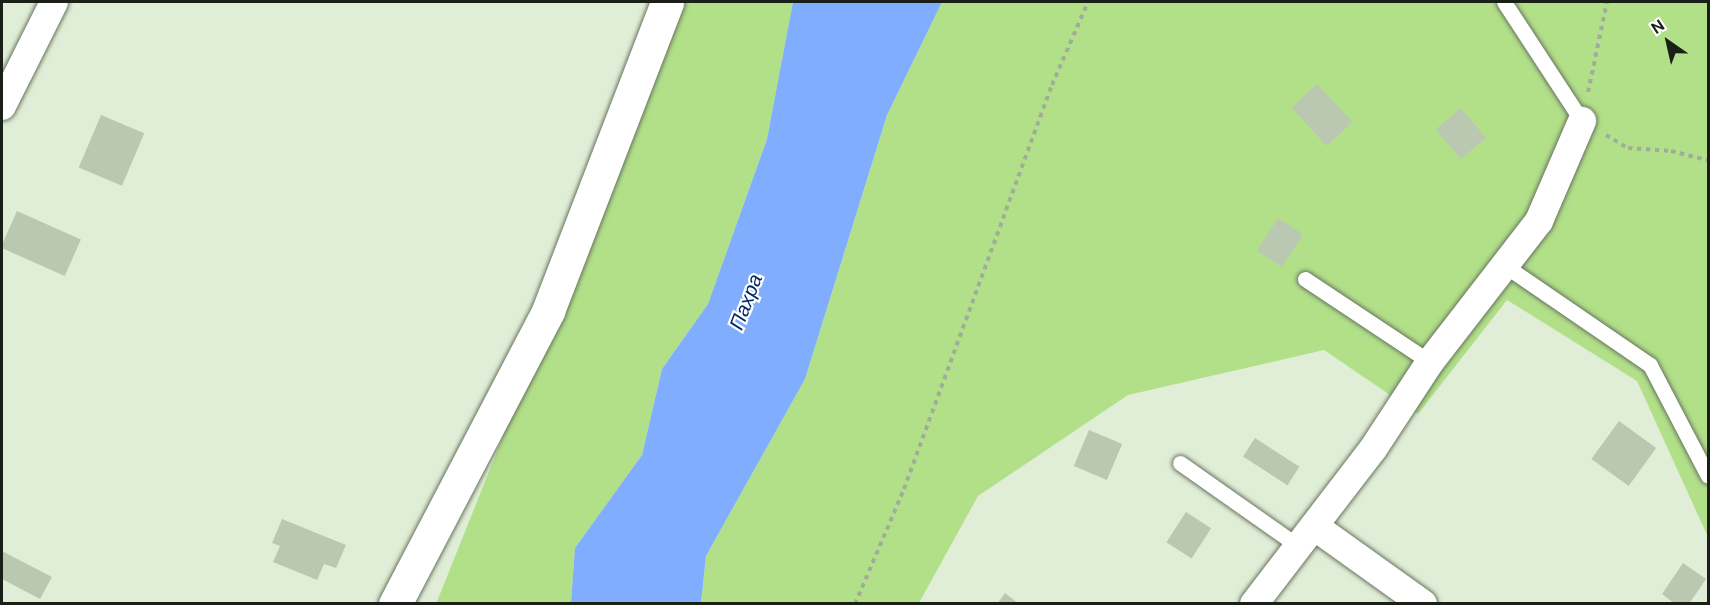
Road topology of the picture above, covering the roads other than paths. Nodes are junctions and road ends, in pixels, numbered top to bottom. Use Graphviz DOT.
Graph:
graph roads {
  1 [pos="54,2"];
  2 [pos="667,2"];
  3 [pos="1504,2"];
  4 [pos="2,106"];
  5 [pos="1582,121"];
  6 [pos="1504,265"];
  7 [pos="1305,279"];
  8 [pos="1430,362"];
  9 [pos="1180,463"];
  10 [pos="1708,476"];
  11 [pos="1306,536"];
  12 [pos="394,603"];
  13 [pos="1254,603"];
  14 [pos="1423,603"];
  1 -- 4 [label="street"];
  2 -- 12 [label="street"];
  3 -- 5 [label="lane"];
  5 -- 6 [label="street"];
  6 -- 8 [label="street"];
  6 -- 10 [label="lane"];
  7 -- 8 [label="lane"];
  8 -- 11 [label="street"];
  9 -- 11 [label="lane"];
  11 -- 13 [label="street"];
  11 -- 14 [label="street"];
}
